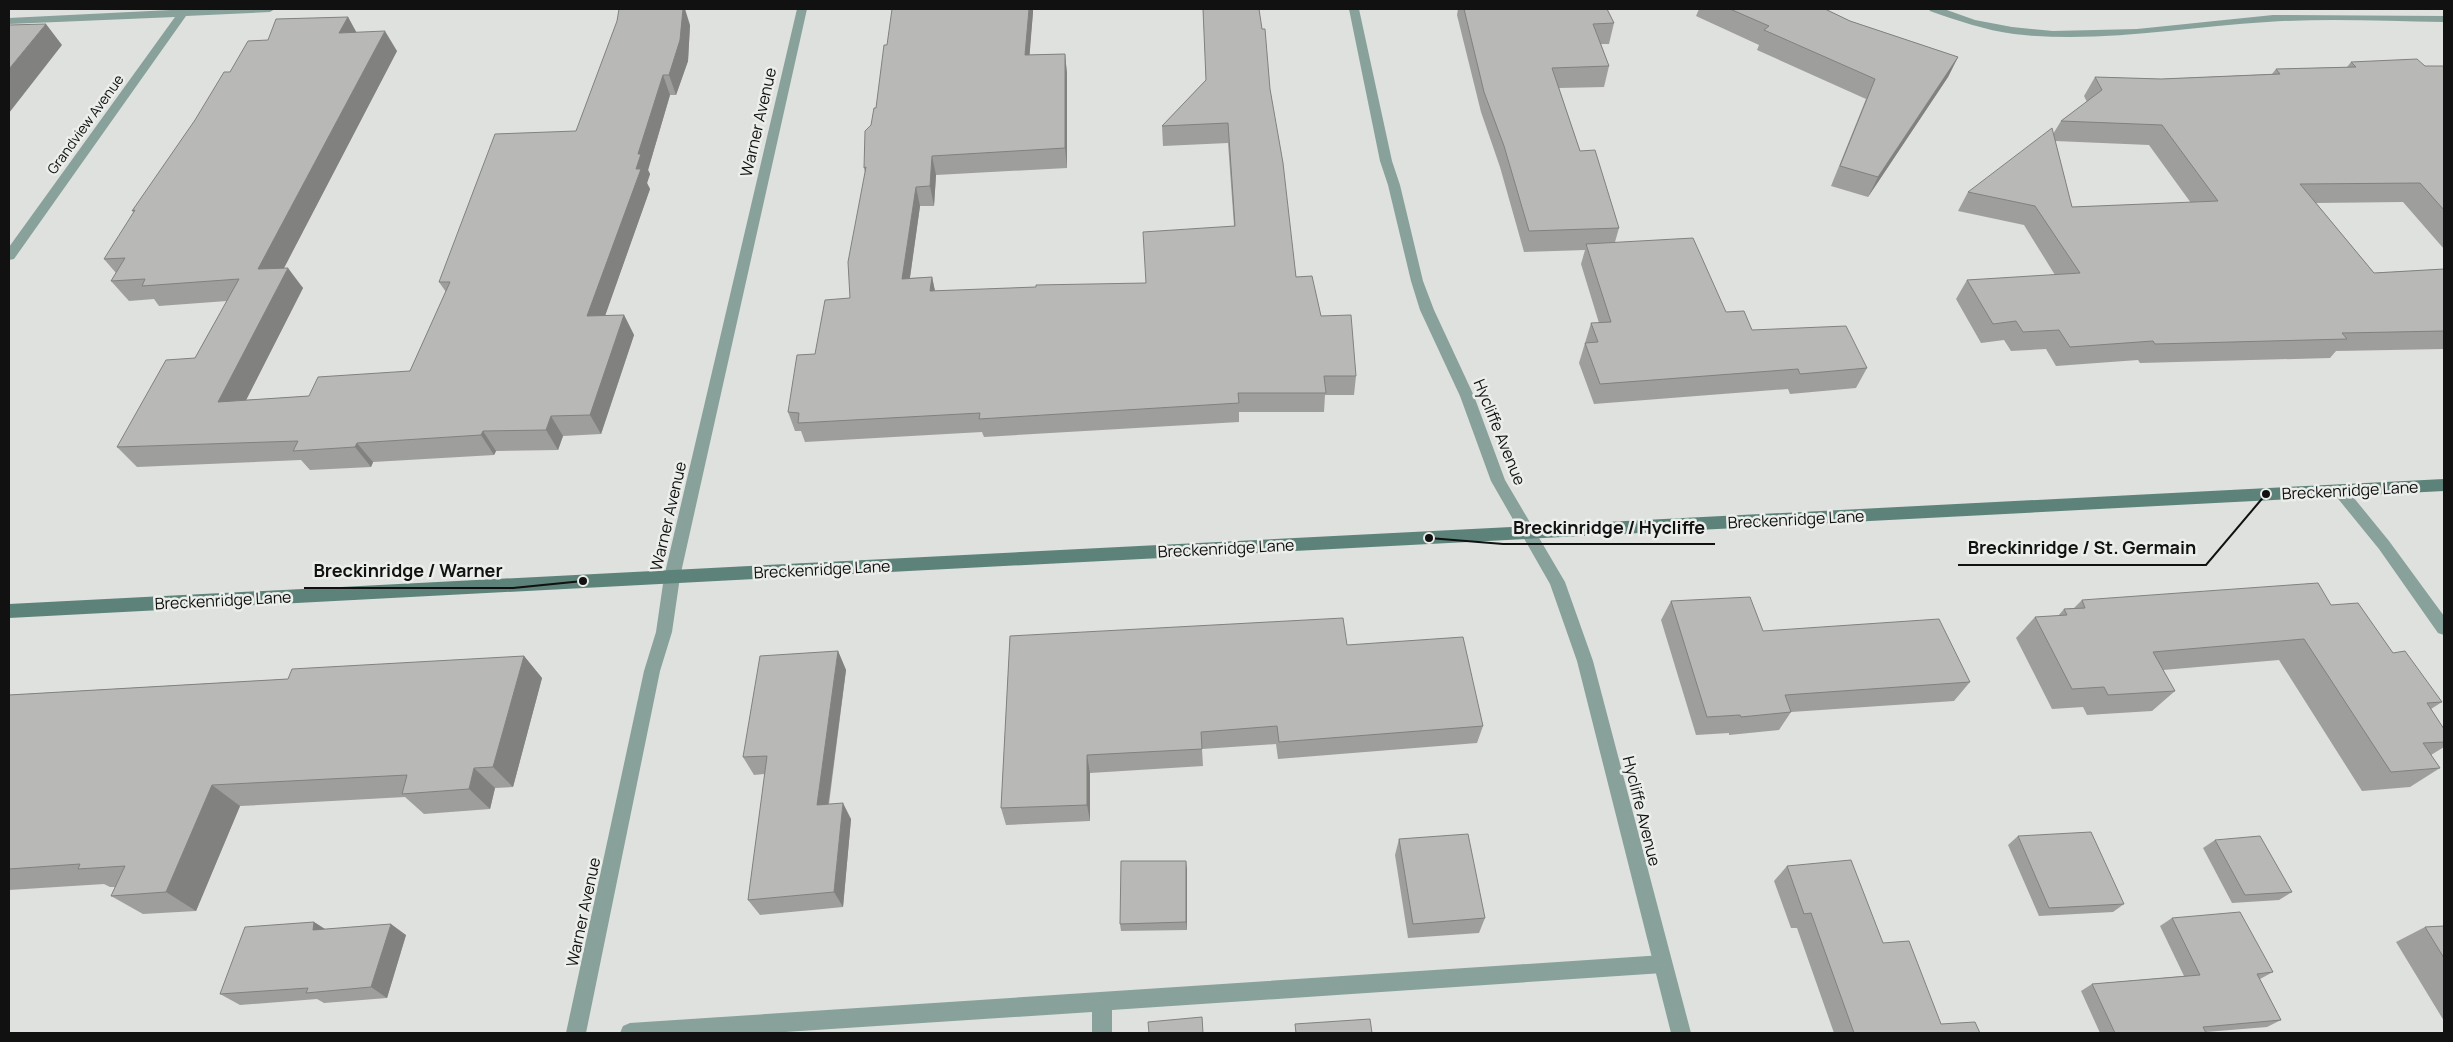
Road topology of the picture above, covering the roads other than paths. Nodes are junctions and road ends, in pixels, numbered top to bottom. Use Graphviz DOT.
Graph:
graph roads {
  1 [pos="270,9"];
  2 [pos="802,9"];
  3 [pos="1354,9"];
  4 [pos="1934,9"];
  5 [pos="184,11"];
  6 [pos="2444,19"];
  7 [pos="9,21"];
  8 [pos="9,256"];
  9 [pos="2444,485"];
  10 [pos="2340,490"];
  11 [pos="1527,533"];
  12 [pos="672,577"];
  13 [pos="9,611"];
  14 [pos="2444,628"];
  15 [pos="1663,964"];
  16 [pos="1102,1002"];
  17 [pos="576,1033"];
  18 [pos="630,1033"];
  19 [pos="1102,1033"];
  20 [pos="1681,1033"];
  1 -- 5 [label="street"];
  2 -- 12 [label="street, Warner Avenue"];
  3 -- 11 [label="street, Hycliffe Avenue"];
  4 -- 6 [label="street"];
  5 -- 7 [label="street"];
  5 -- 8 [label="street, Grandview Avenue"];
  9 -- 10 [label="main road, Breckenridge Lane"];
  10 -- 11 [label="main road, Breckenridge Lane"];
  10 -- 14 [label="street"];
  11 -- 12 [label="main road, Breckenridge Lane"];
  11 -- 15 [label="street, Hycliffe Avenue"];
  12 -- 13 [label="main road, Breckenridge Lane"];
  12 -- 17 [label="street, Warner Avenue"];
  15 -- 16 [label="street"];
  15 -- 20 [label="street, Hycliffe Avenue"];
  16 -- 18 [label="street"];
  16 -- 19 [label="street"];
}
